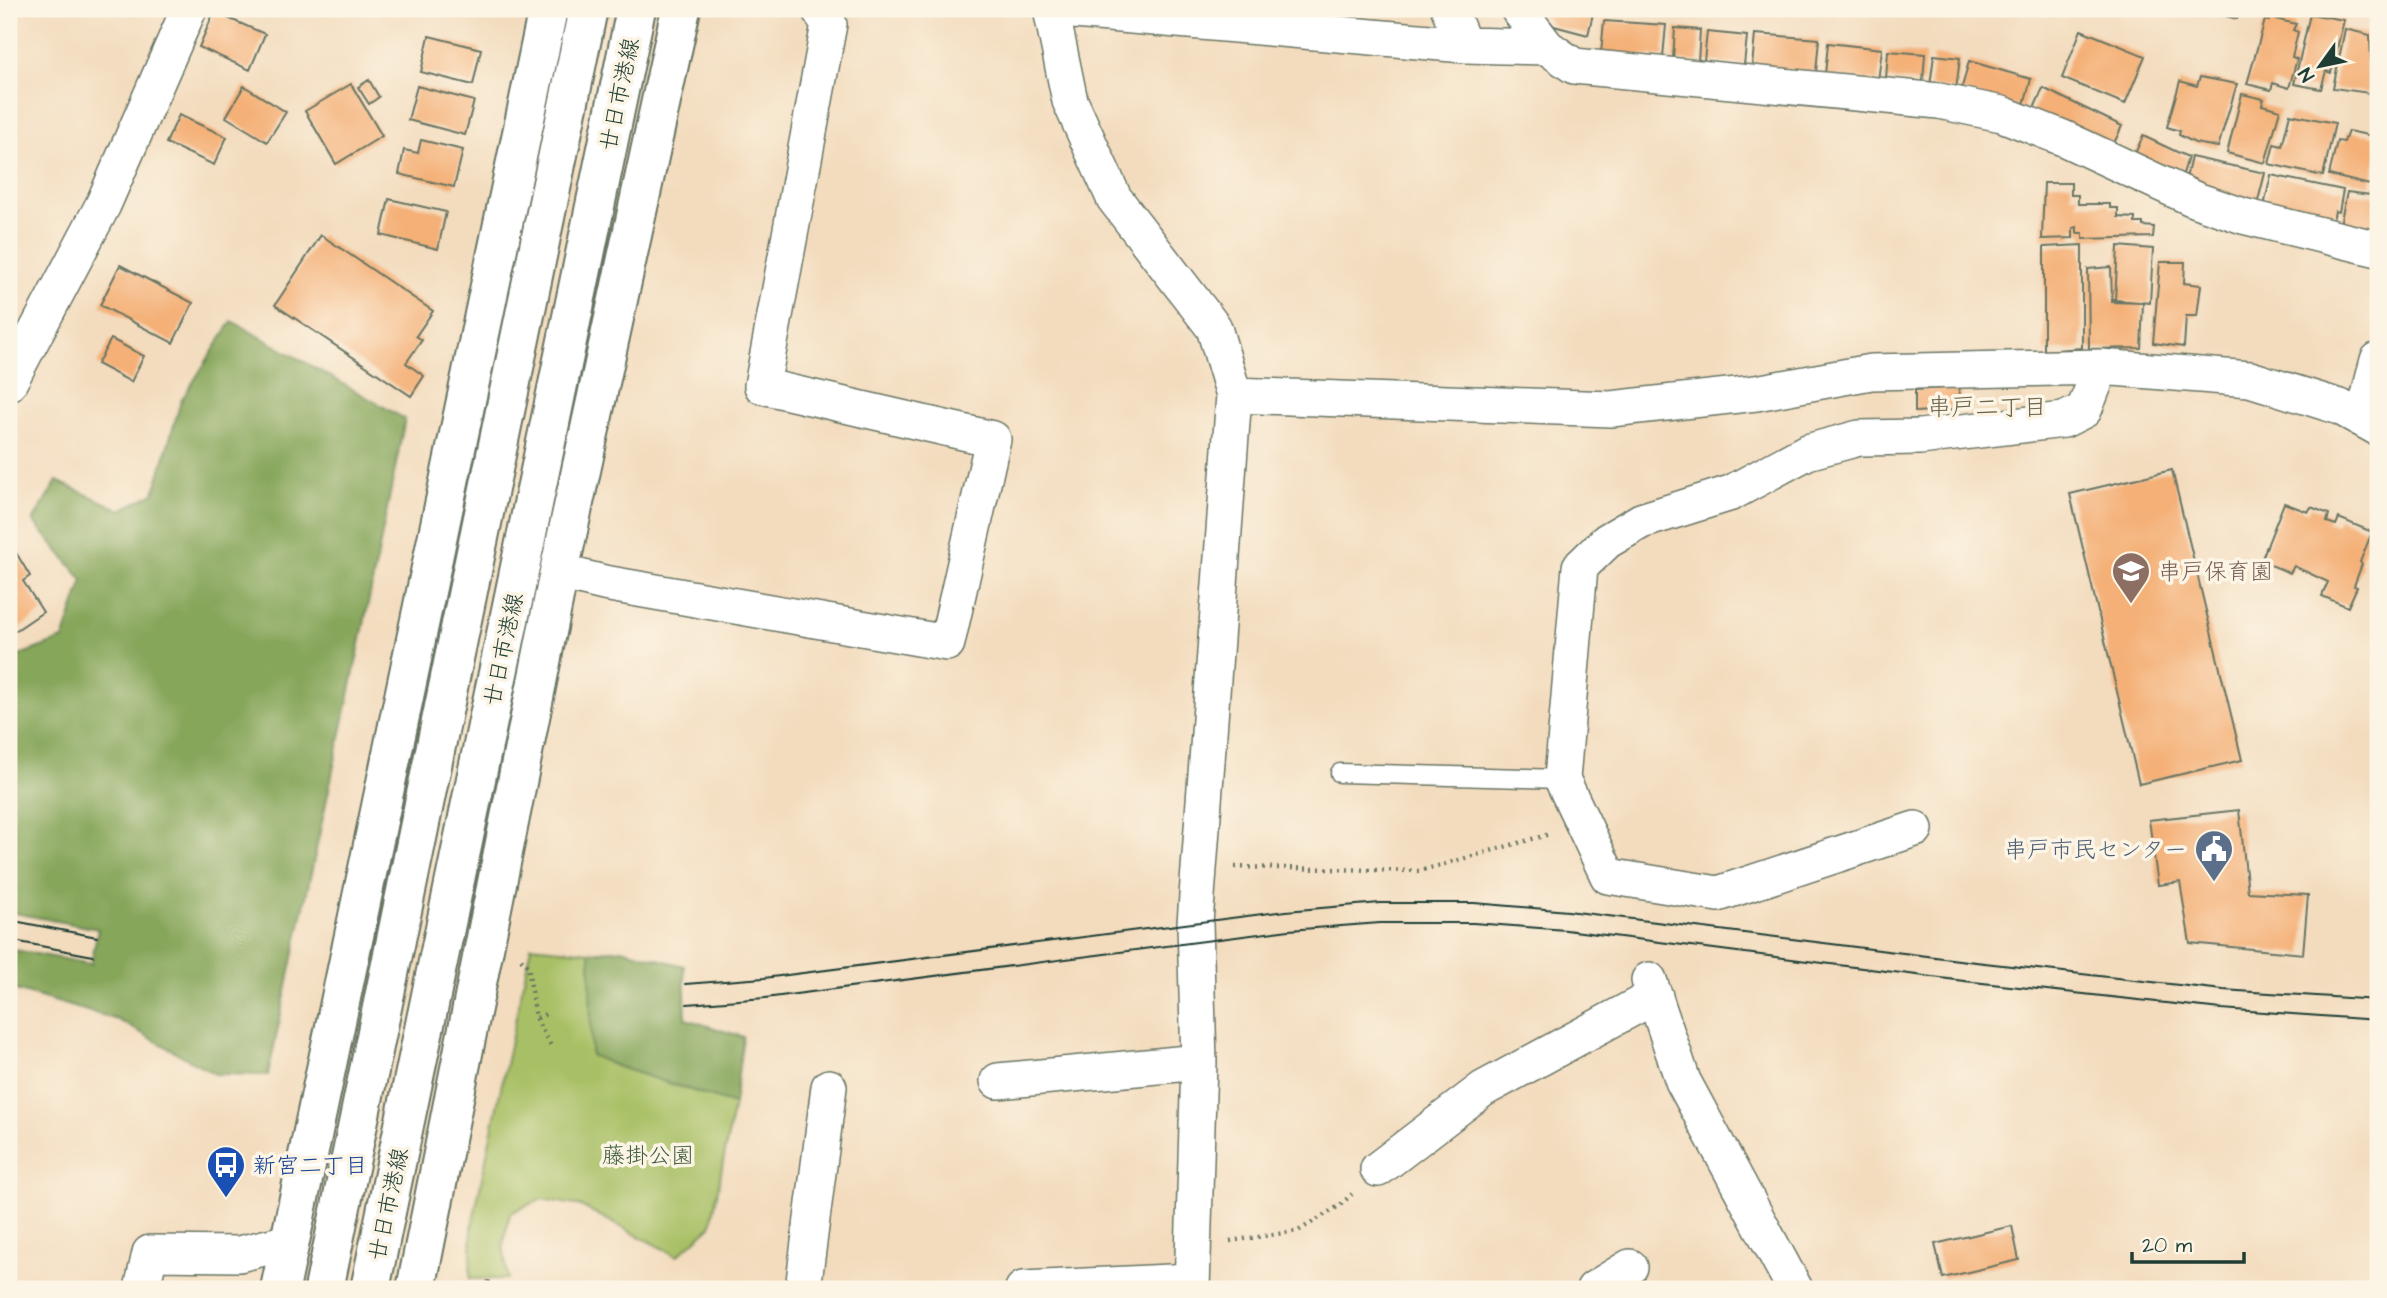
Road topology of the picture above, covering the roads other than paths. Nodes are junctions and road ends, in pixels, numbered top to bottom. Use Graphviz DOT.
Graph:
graph roads {
  1 [pos="189,9"];
  2 [pos="548,9"];
  3 [pos="587,9"];
  4 [pos="636,9"];
  5 [pos="681,9"];
  6 [pos="819,9"];
  7 [pos="1051,9"];
  8 [pos="1449,9"];
  9 [pos="1518,9"];
  10 [pos="1464,45"];
  11 [pos="1547,47"];
  12 [pos="2378,249"];
  13 [pos="2378,360"];
  14 [pos="2101,367"];
  15 [pos="9,383"];
  16 [pos="1234,395"];
  17 [pos="2371,424"];
  18 [pos="559,572"];
  19 [pos="1340,773"];
  20 [pos="1562,779"];
  21 [pos="1915,829"];
  22 [pos="1199,1062"];
  23 [pos="998,1082"];
  24 [pos="829,1087"];
  25 [pos="1378,1169"];
  26 [pos="289,1242"];
  27 [pos="1630,1267"];
  28 [pos="1192,1272"];
  29 [pos="142,1289"];
  30 [pos="280,1289"];
  31 [pos="324,1289"];
  32 [pos="370,1289"];
  33 [pos="416,1289"];
  34 [pos="803,1289"];
  35 [pos="1023,1289"];
  36 [pos="1594,1289"];
  37 [pos="1795,1289"];
  1 -- 15 [label="street"];
  2 -- 26 [label="main road"];
  3 -- 31 [label="main road, 廿日市港線"];
  4 -- 32 [label="main road, 廿日市港線"];
  5 -- 18 [label="main road"];
  6 -- 18 [label="street"];
  7 -- 10 [label="street"];
  7 -- 16 [label="street"];
  8 -- 10 [label="street"];
  9 -- 11 [label="street"];
  10 -- 11 [label="street"];
  11 -- 12 [label="street"];
  13 -- 17 [label="street"];
  14 -- 16 [label="street"];
  14 -- 17 [label="street"];
  14 -- 20 [label="street"];
  16 -- 22 [label="street"];
  18 -- 33 [label="main road"];
  19 -- 20 [label="lane"];
  20 -- 21 [label="street"];
  22 -- 23 [label="street"];
  22 -- 28 [label="street"];
  24 -- 34 [label="street"];
  25 -- 37 [label="street"];
  26 -- 29 [label="street"];
  26 -- 30 [label="main road"];
  27 -- 36 [label="street"];
  28 -- 35 [label="street"];
}
